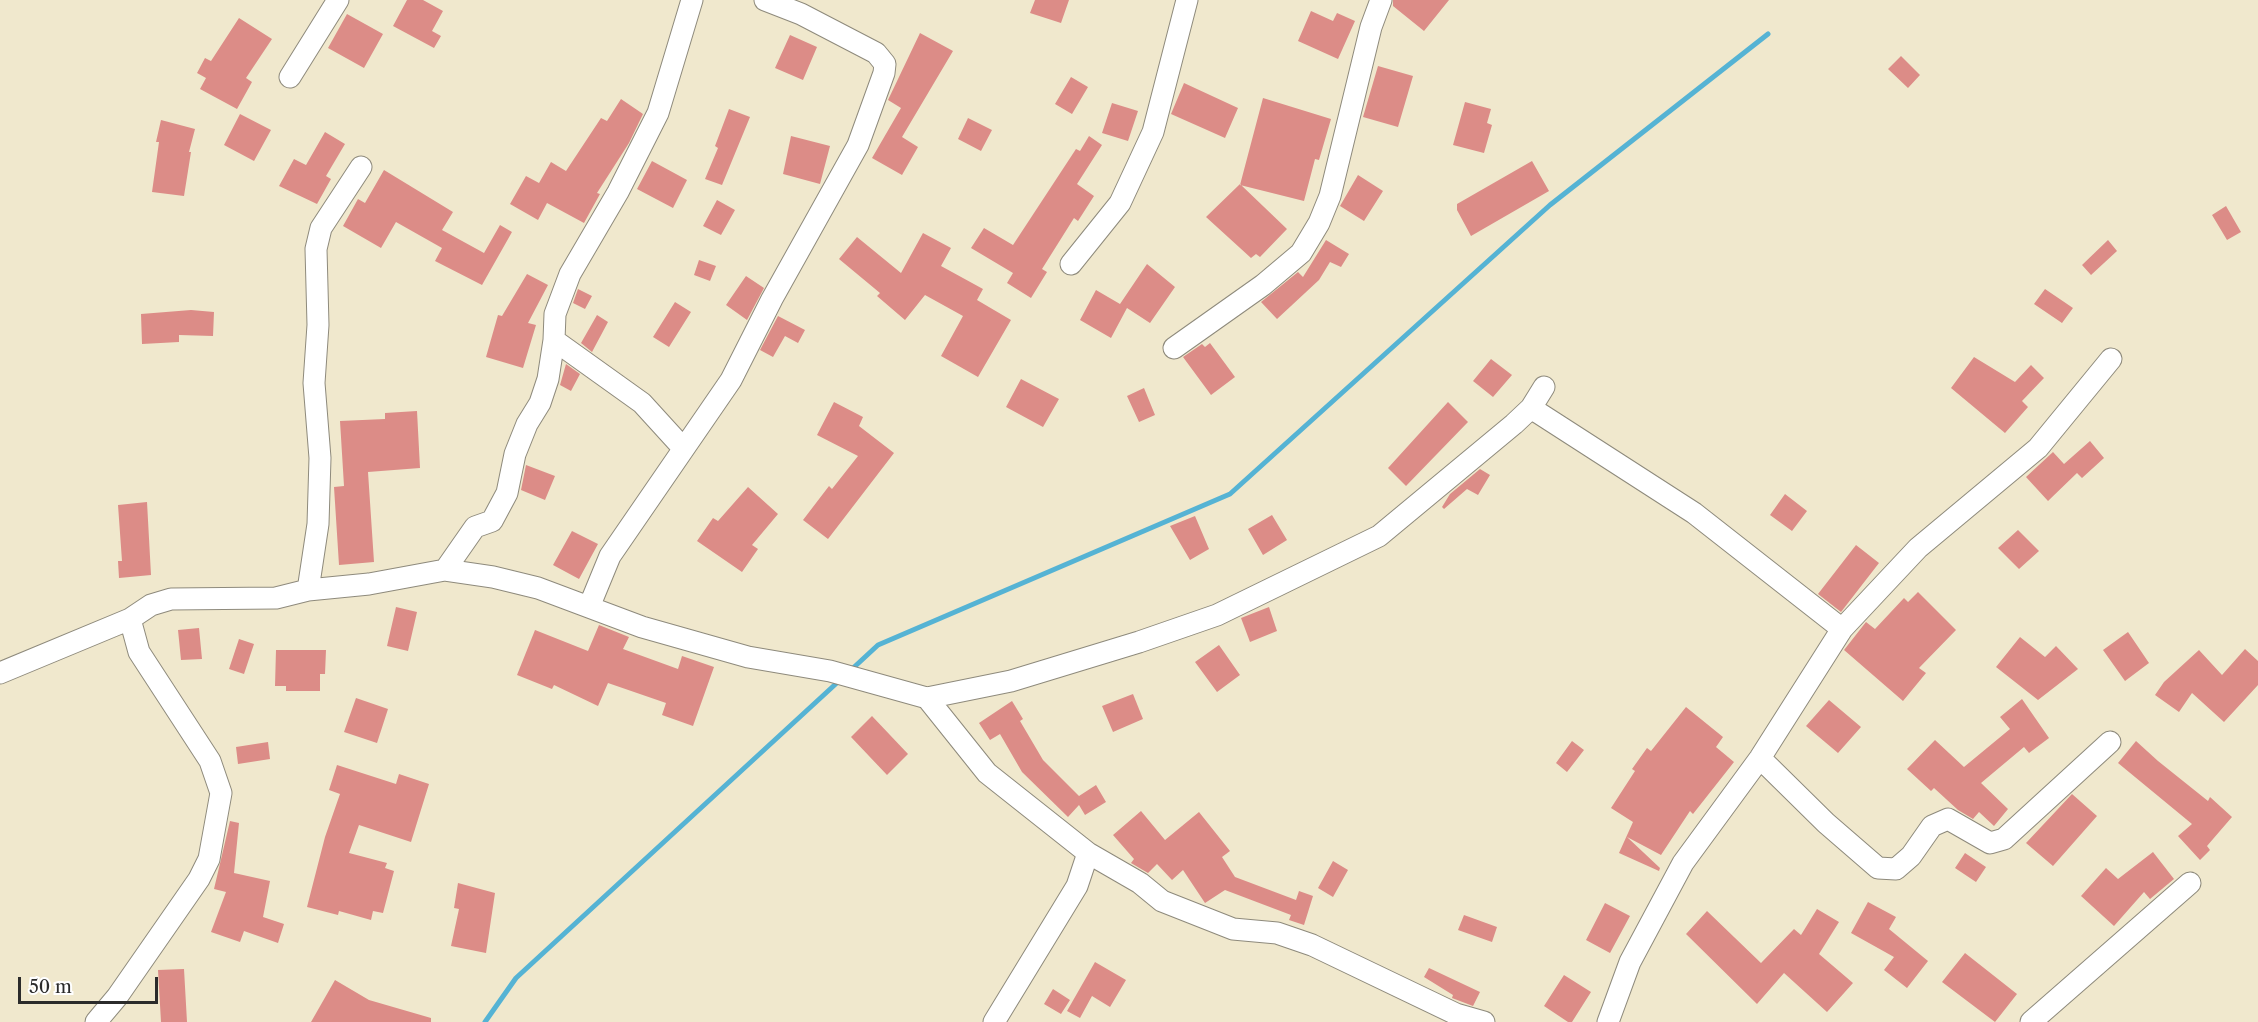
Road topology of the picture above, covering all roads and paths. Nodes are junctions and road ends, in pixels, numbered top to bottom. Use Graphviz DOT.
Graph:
graph roads {
  1 [pos="338,0"];
  2 [pos="692,0"];
  3 [pos="765,0"];
  4 [pos="1187,0"];
  5 [pos="1382,0"];
  6 [pos="290,77"];
  7 [pos="361,167"];
  8 [pos="1071,264"];
  9 [pos="554,340"];
  10 [pos="1174,348"];
  11 [pos="2111,359"];
  12 [pos="1544,387"];
  13 [pos="1531,408"];
  14 [pos="683,448"];
  15 [pos="445,570"];
  16 [pos="308,590"];
  17 [pos="589,607"];
  18 [pos="130,620"];
  19 [pos="1842,629"];
  20 [pos="0,673"];
  21 [pos="927,698"];
  22 [pos="2110,742"];
  23 [pos="1760,758"];
  24 [pos="1088,853"];
  25 [pos="2190,883"];
  26 [pos="96,1022"];
  27 [pos="994,1022"];
  28 [pos="1484,1022"];
  29 [pos="1608,1022"];
  30 [pos="2031,1022"];
  1 -- 6 [label="street"];
  2 -- 9 [label="street"];
  3 -- 14 [label="street"];
  4 -- 8 [label="street"];
  5 -- 10 [label="street"];
  7 -- 16 [label="street"];
  9 -- 14 [label="street"];
  9 -- 15 [label="street"];
  11 -- 19 [label="street"];
  12 -- 13 [label="street"];
  13 -- 19 [label="street"];
  13 -- 21 [label="street"];
  14 -- 17 [label="street"];
  15 -- 16 [label="street"];
  15 -- 17 [label="street"];
  16 -- 18 [label="street"];
  17 -- 21 [label="street"];
  18 -- 20 [label="street"];
  18 -- 26 [label="street"];
  19 -- 23 [label="street"];
  21 -- 24 [label="street"];
  22 -- 23 [label="street"];
  23 -- 29 [label="street"];
  24 -- 27 [label="street"];
  24 -- 28 [label="street"];
  25 -- 30 [label="street"];
}
